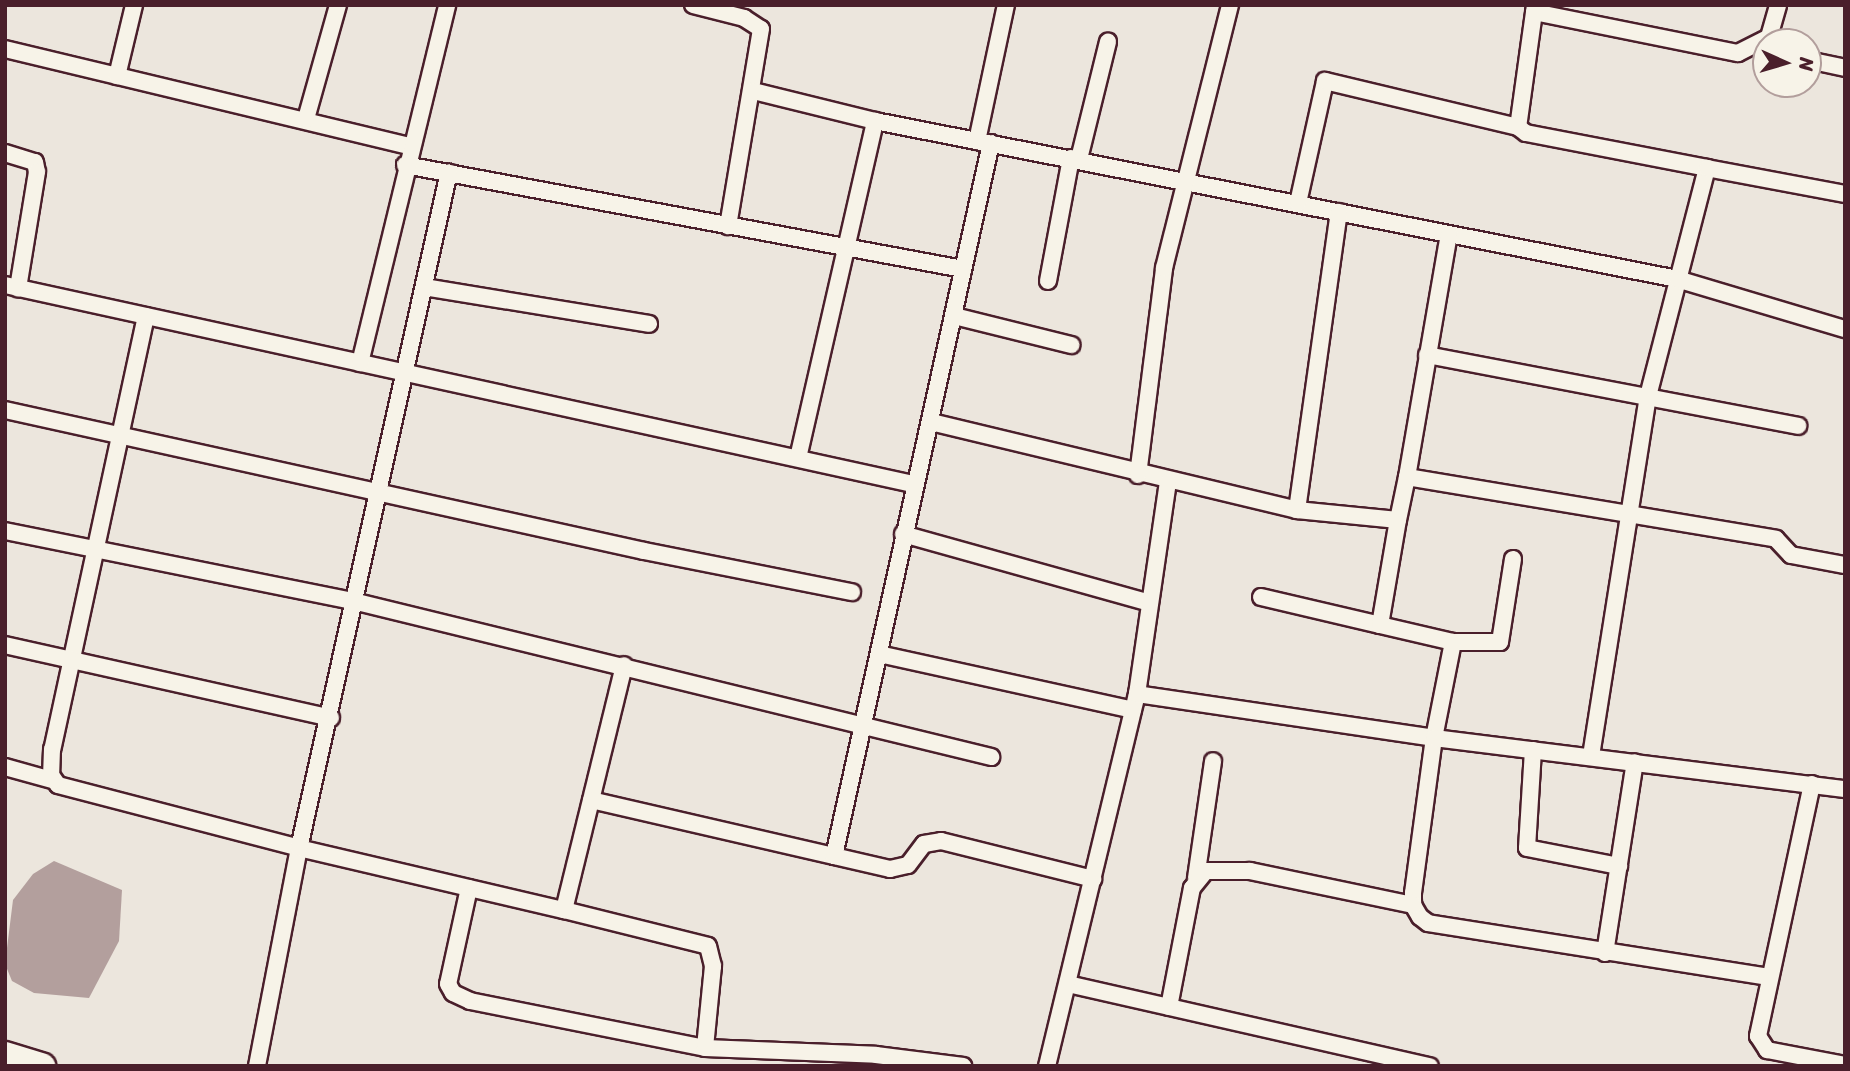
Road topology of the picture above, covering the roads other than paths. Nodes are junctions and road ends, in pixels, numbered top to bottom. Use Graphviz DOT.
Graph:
graph roads {
  1 [pos="134,5"];
  2 [pos="338,5"];
  3 [pos="447,5"];
  4 [pos="694,5"];
  5 [pos="1006,5"];
  6 [pos="1230,5"];
  7 [pos="1778,5"];
  8 [pos="1534,9"];
  9 [pos="1772,28"];
  10 [pos="1108,42"];
  11 [pos="5,49"];
  12 [pos="1752,50"];
  13 [pos="1822,64"];
  14 [pos="1845,68"];
  15 [pos="117,76"];
  16 [pos="753,91"];
  17 [pos="306,119"];
  18 [pos="875,121"];
  19 [pos="1518,127"];
  20 [pos="984,142"];
  21 [pos="410,146"];
  22 [pos="5,153"];
  23 [pos="1075,158"];
  24 [pos="405,165"];
  25 [pos="1707,168"];
  26 [pos="449,172"];
  27 [pos="1187,180"];
  28 [pos="1845,194"];
  29 [pos="1298,203"];
  30 [pos="1339,212"];
  31 [pos="727,226"];
  32 [pos="1449,234"];
  33 [pos="846,248"];
  34 [pos="963,269"];
  35 [pos="1677,279"];
  36 [pos="1048,281"];
  37 [pos="11,287"];
  38 [pos="424,287"];
  39 [pos="146,316"];
  40 [pos="954,316"];
  41 [pos="649,324"];
  42 [pos="1845,329"];
  43 [pos="1071,345"];
  44 [pos="1427,355"];
  45 [pos="360,363"];
  46 [pos="403,372"];
  47 [pos="1648,396"];
  48 [pos="5,410"];
  49 [pos="931,422"];
  50 [pos="1798,426"];
  51 [pos="122,433"];
  52 [pos="798,458"];
  53 [pos="1138,475"];
  54 [pos="1407,477"];
  55 [pos="1168,482"];
  56 [pos="914,484"];
  57 [pos="377,493"];
  58 [pos="1297,510"];
  59 [pos="1630,514"];
  60 [pos="1398,520"];
  61 [pos="5,531"];
  62 [pos="903,534"];
  63 [pos="97,551"];
  64 [pos="1513,559"];
  65 [pos="1845,565"];
  66 [pos="852,593"];
  67 [pos="1261,597"];
  68 [pos="357,602"];
  69 [pos="1150,603"];
  70 [pos="1380,625"];
  71 [pos="1453,642"];
  72 [pos="5,645"];
  73 [pos="879,654"];
  74 [pos="72,661"];
  75 [pos="624,665"];
  76 [pos="1137,694"];
  77 [pos="1133,710"];
  78 [pos="331,718"];
  79 [pos="863,724"];
  80 [pos="1434,738"];
  81 [pos="1533,750"];
  82 [pos="991,757"];
  83 [pos="1591,757"];
  84 [pos="1213,761"];
  85 [pos="1635,762"];
  86 [pos="5,767"];
  87 [pos="52,780"];
  88 [pos="1812,784"];
  89 [pos="1845,789"];
  90 [pos="591,800"];
  91 [pos="299,848"];
  92 [pos="834,856"];
  93 [pos="1619,866"];
  94 [pos="1196,878"];
  95 [pos="1093,879"];
  96 [pos="469,888"];
  97 [pos="1413,905"];
  98 [pos="564,910"];
  99 [pos="1605,953"];
  100 [pos="1769,977"];
  101 [pos="1068,984"];
  102 [pos="1169,1007"];
  103 [pos="705,1048"];
  104 [pos="5,1055"];
  105 [pos="1845,1065"];
  106 [pos="42,1066"];
  107 [pos="257,1066"];
  108 [pos="964,1066"];
  109 [pos="1047,1066"];
  110 [pos="1430,1066"];
  1 -- 15 [label="street"];
  2 -- 17 [label="street"];
  3 -- 21 [label="street"];
  4 -- 16 [label="street"];
  5 -- 20 [label="street"];
  6 -- 27 [label="street"];
  7 -- 9 [label="street"];
  8 -- 12 [label="street"];
  8 -- 19 [label="street"];
  10 -- 23 [label="street"];
  11 -- 15 [label="street"];
  13 -- 14 [label="street"];
  15 -- 17 [label="street"];
  16 -- 18 [label="street"];
  16 -- 31 [label="street"];
  17 -- 21 [label="street"];
  18 -- 20 [label="street"];
  18 -- 33 [label="street"];
  19 -- 25 [label="street"];
  19 -- 29 [label="street"];
  20 -- 23 [label="street"];
  20 -- 34 [label="street"];
  21 -- 24 [label="street"];
  22 -- 37 [label="street"];
  23 -- 27 [label="street"];
  23 -- 36 [label="street"];
  24 -- 26 [label="street"];
  24 -- 45 [label="street"];
  25 -- 28 [label="street"];
  25 -- 35 [label="street"];
  26 -- 31 [label="street"];
  26 -- 38 [label="street"];
  27 -- 29 [label="street"];
  27 -- 53 [label="street"];
  29 -- 30 [label="street"];
  30 -- 32 [label="street"];
  30 -- 58 [label="street"];
  31 -- 33 [label="street"];
  32 -- 35 [label="street"];
  32 -- 44 [label="street"];
  33 -- 34 [label="street"];
  33 -- 52 [label="street"];
  34 -- 40 [label="street"];
  35 -- 42 [label="street"];
  35 -- 47 [label="street"];
  37 -- 39 [label="street"];
  38 -- 41 [label="street"];
  38 -- 46 [label="street"];
  39 -- 45 [label="street"];
  39 -- 51 [label="street"];
  40 -- 43 [label="street"];
  40 -- 49 [label="street"];
  44 -- 47 [label="street"];
  44 -- 54 [label="street"];
  45 -- 46 [label="street"];
  46 -- 52 [label="street"];
  46 -- 57 [label="street"];
  47 -- 50 [label="street"];
  47 -- 59 [label="street"];
  48 -- 51 [label="street"];
  49 -- 53 [label="street"];
  49 -- 56 [label="street"];
  51 -- 57 [label="street"];
  51 -- 63 [label="street"];
  52 -- 56 [label="street"];
  53 -- 55 [label="street"];
  54 -- 59 [label="street"];
  54 -- 60 [label="street"];
  55 -- 58 [label="street"];
  55 -- 69 [label="street"];
  56 -- 62 [label="street"];
  57 -- 66 [label="street"];
  57 -- 68 [label="street"];
  58 -- 60 [label="street"];
  59 -- 65 [label="street"];
  59 -- 83 [label="street"];
  60 -- 70 [label="street"];
  61 -- 63 [label="street"];
  62 -- 69 [label="street"];
  62 -- 73 [label="street"];
  63 -- 68 [label="street"];
  63 -- 74 [label="street"];
  64 -- 71 [label="street"];
  67 -- 70 [label="street"];
  68 -- 75 [label="street"];
  68 -- 78 [label="street"];
  69 -- 76 [label="street"];
  70 -- 71 [label="street"];
  71 -- 80 [label="street"];
  72 -- 74 [label="street"];
  73 -- 77 [label="street"];
  73 -- 79 [label="street"];
  74 -- 78 [label="street"];
  74 -- 87 [label="street"];
  75 -- 79 [label="street"];
  75 -- 90 [label="street"];
  76 -- 77 [label="street"];
  76 -- 80 [label="street"];
  77 -- 95 [label="street"];
  78 -- 91 [label="street"];
  79 -- 82 [label="street"];
  79 -- 92 [label="street"];
  80 -- 81 [label="street"];
  80 -- 97 [label="street"];
  81 -- 83 [label="street"];
  81 -- 93 [label="street"];
  83 -- 85 [label="street"];
  84 -- 94 [label="street"];
  85 -- 88 [label="street"];
  85 -- 93 [label="street"];
  86 -- 87 [label="street"];
  87 -- 91 [label="street"];
  88 -- 89 [label="street"];
  88 -- 100 [label="street"];
  90 -- 92 [label="street"];
  90 -- 98 [label="street"];
  91 -- 96 [label="street"];
  91 -- 107 [label="street"];
  92 -- 95 [label="street"];
  93 -- 99 [label="street"];
  94 -- 97 [label="street"];
  94 -- 102 [label="street"];
  95 -- 101 [label="street"];
  96 -- 98 [label="street"];
  96 -- 103 [label="street"];
  97 -- 99 [label="street"];
  98 -- 103 [label="street"];
  99 -- 100 [label="street"];
  100 -- 105 [label="street"];
  101 -- 102 [label="street"];
  101 -- 109 [label="street"];
  102 -- 110 [label="street"];
  103 -- 108 [label="street"];
  104 -- 106 [label="main road"];
}
